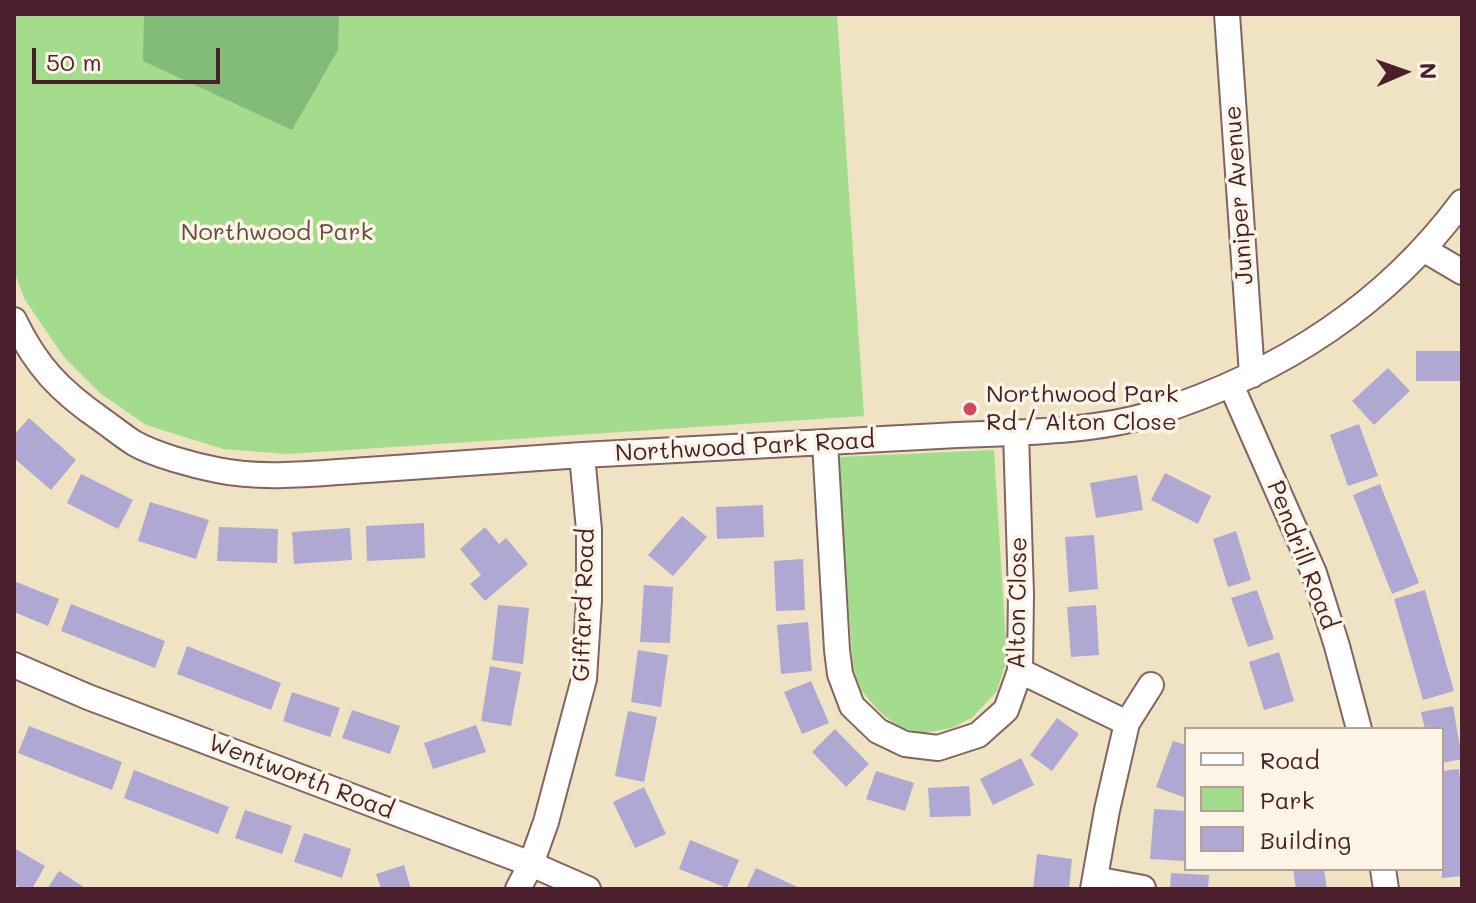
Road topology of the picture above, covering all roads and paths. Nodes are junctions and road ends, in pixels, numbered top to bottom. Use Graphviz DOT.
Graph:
graph roads {
  1 [pos="1227,14"];
  2 [pos="1462,202"];
  3 [pos="1423,249"];
  4 [pos="1462,272"];
  5 [pos="14,320"];
  6 [pos="1241,380"];
  7 [pos="1016,433"];
  8 [pos="825,443"];
  9 [pos="582,455"];
  10 [pos="14,665"];
  11 [pos="1020,671"];
  12 [pos="1151,685"];
  13 [pos="1127,723"];
  14 [pos="1358,727"];
  15 [pos="531,864"];
  16 [pos="1094,884"];
  17 [pos="1143,888"];
  18 [pos="518,889"];
  19 [pos="588,889"];
  1 -- 6 [label="street, Juniper Avenue"];
  2 -- 3 [label="street, Northwood Park Road"];
  3 -- 4 [label="street"];
  3 -- 6 [label="street, Northwood Park Road"];
  5 -- 9 [label="street, Northwood Park Road"];
  6 -- 7 [label="street, Northwood Park Road"];
  6 -- 14 [label="street, Pendrill Road"];
  7 -- 8 [label="street, Northwood Park Road"];
  7 -- 11 [label="street, Alton Close"];
  8 -- 9 [label="street, Northwood Park Road"];
  8 -- 11 [label="street, Alton Close"];
  9 -- 15 [label="street, Giffard Road"];
  10 -- 15 [label="street, Wentworth Road"];
  11 -- 13 [label="street"];
  12 -- 13 [label="street"];
  13 -- 16 [label="street"];
  15 -- 18 [label="street, Giffard Road"];
  15 -- 19 [label="street, Wentworth Road"];
  16 -- 17 [label="street"];
}
